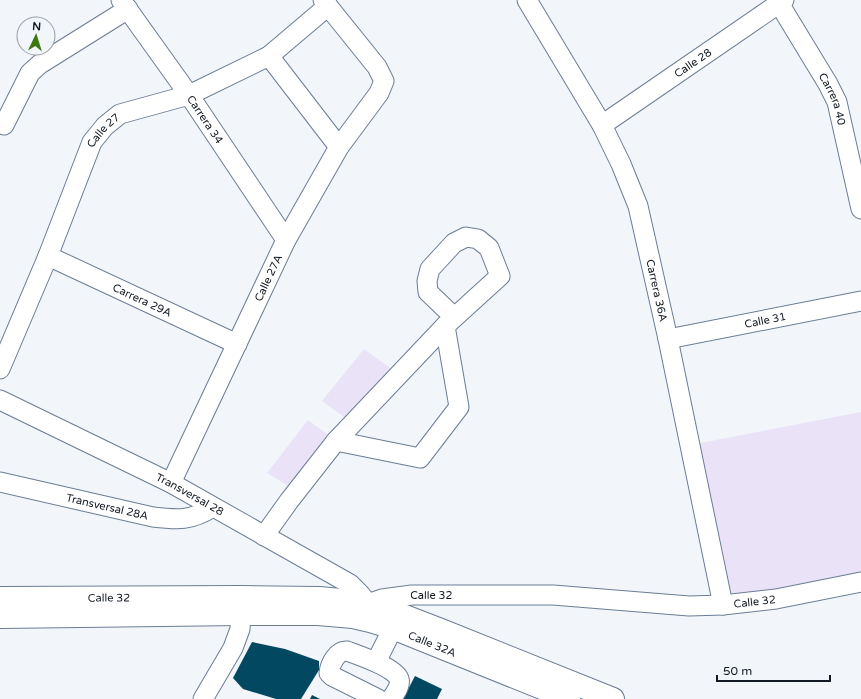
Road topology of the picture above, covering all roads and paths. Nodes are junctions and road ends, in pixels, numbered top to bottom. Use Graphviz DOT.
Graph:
graph roads {
  1 [pos="527,0"];
  2 [pos="780,1"];
  3 [pos="325,3"];
  4 [pos="125,4"];
  5 [pos="269,56"];
  6 [pos="189,95"];
  7 [pos="602,125"];
  8 [pos="4,126"];
  9 [pos="339,147"];
  10 [pos="861,209"];
  11 [pos="286,240"];
  12 [pos="48,256"];
  13 [pos="861,301"];
  14 [pos="668,338"];
  15 [pos="237,344"];
  16 [pos="0,369"];
  17 [pos="0,400"];
  18 [pos="336,440"];
  19 [pos="0,482"];
  20 [pos="171,483"];
  21 [pos="213,507"];
  22 [pos="264,536"];
  23 [pos="861,582"];
  24 [pos="0,598"];
  25 [pos="368,604"];
  26 [pos="242,605"];
  27 [pos="723,605"];
  28 [pos="289,614"];
  29 [pos="0,618"];
  30 [pos="393,628"];
  31 [pos="434,645"];
  32 [pos="376,662"];
  33 [pos="537,693"];
  34 [pos="371,698"];
  35 [pos="203,699"];
  36 [pos="391,699"];
  37 [pos="569,699"];
  38 [pos="613,699"];
  1 -- 7 [label="street, Carrera 36A"];
  2 -- 7 [label="street, Calle 28"];
  2 -- 10 [label="street, Carrera 40"];
  3 -- 5 [label="street, Calle 27"];
  3 -- 9 [label="street, Calle 27A"];
  4 -- 6 [label="street, Carrera 34"];
  4 -- 8 [label="street"];
  5 -- 6 [label="street, Calle 27"];
  5 -- 9 [label="street"];
  6 -- 11 [label="street, Carrera 34"];
  6 -- 12 [label="street, Calle 27"];
  7 -- 14 [label="street, Carrera 36A"];
  9 -- 11 [label="street, Calle 27A"];
  11 -- 15 [label="street, Calle 27A"];
  12 -- 15 [label="street, Carrera 29A"];
  12 -- 16 [label="street, Calle 27"];
  13 -- 14 [label="street, Calle 31"];
  14 -- 27 [label="street, Carrera 36A"];
  15 -- 20 [label="street, Calle 27A"];
  17 -- 20 [label="street, Transversal 28"];
  18 -- 18 [label="street"];
  18 -- 22 [label="street"];
  19 -- 21 [label="street, Transversal 28A"];
  20 -- 21 [label="street, Transversal 28"];
  21 -- 22 [label="street, Transversal 28"];
  22 -- 25 [label="street, Transversal 28"];
  23 -- 27 [label="street, Calle 32"];
  24 -- 26 [label="main road, Calle 32"];
  25 -- 26 [label="main road, Calle 32"];
  25 -- 27 [label="street, Calle 32"];
  25 -- 28 [label="main road"];
  25 -- 31 [label="main road"];
  25 -- 38 [label="main road, Calle 32A"];
  26 -- 28 [label="main road, Calle 32"];
  26 -- 29 [label="main road, Calle 32"];
  26 -- 35 [label="street"];
  28 -- 30 [label="main road, Calle 32A"];
  30 -- 31 [label="main road, Calle 32A"];
  30 -- 32 [label="street"];
  31 -- 33 [label="main road, Calle 32A"];
  32 -- 34 [label="street"];
  32 -- 36 [label="street"];
  33 -- 37 [label="main road, Calle 32A"];
}
